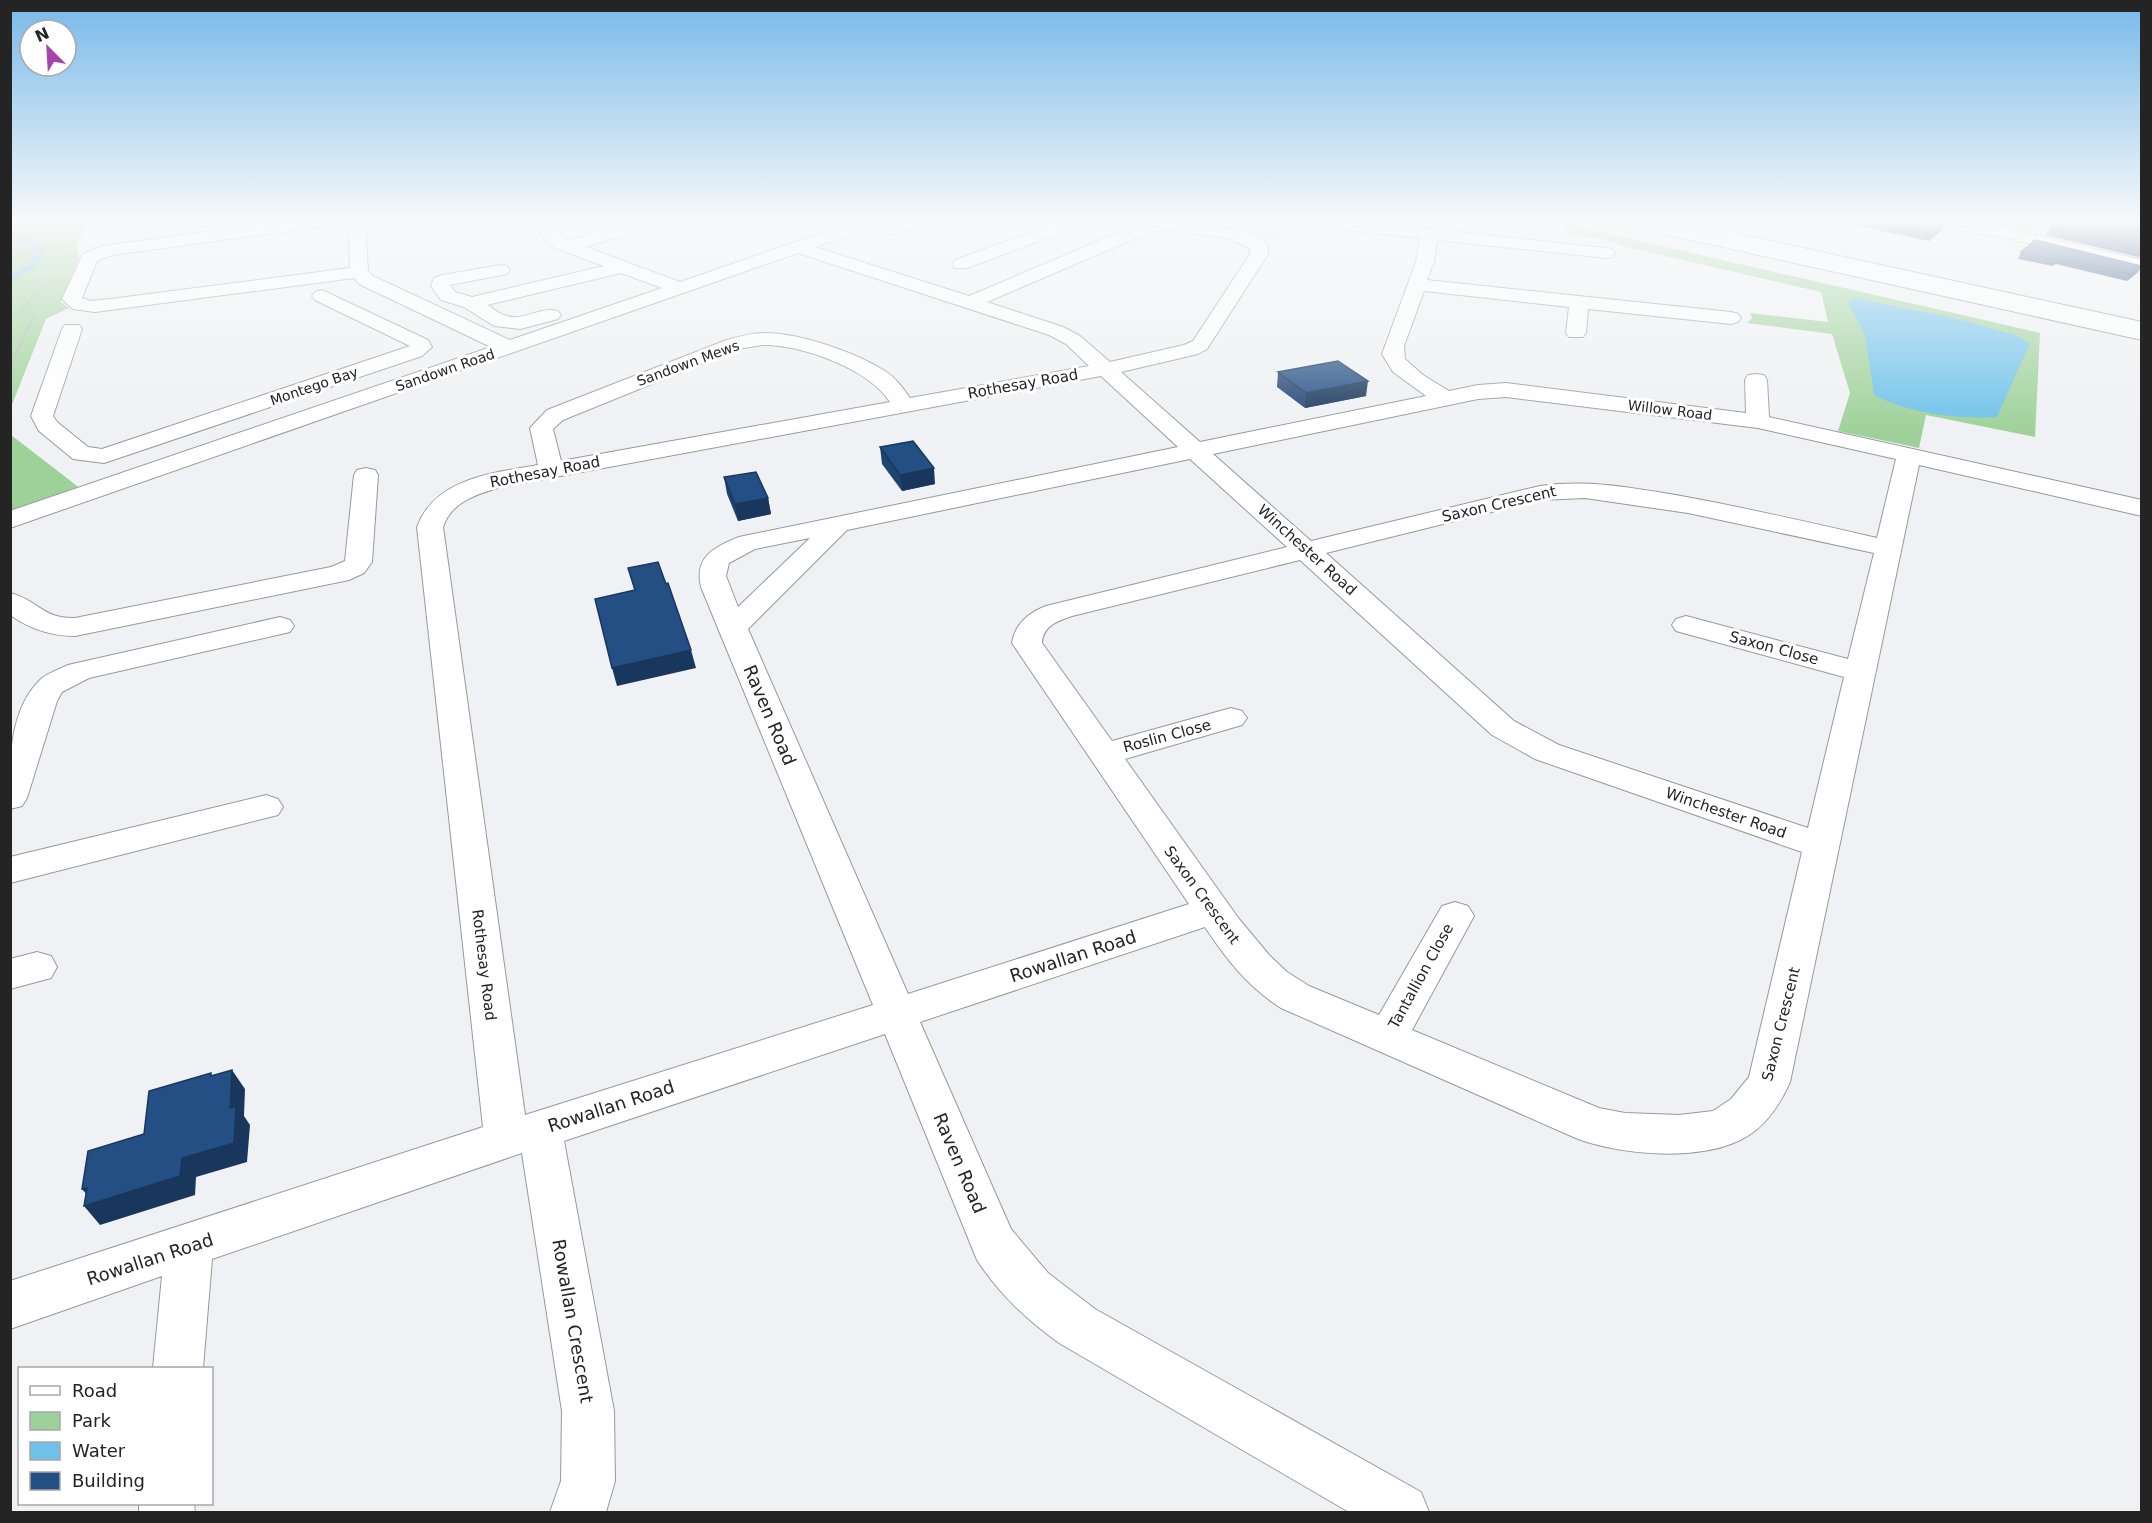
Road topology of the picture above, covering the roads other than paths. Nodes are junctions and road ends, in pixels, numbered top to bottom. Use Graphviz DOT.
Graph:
graph roads {
  1 [pos="75,290"];
  2 [pos="223,290"];
  3 [pos="386,290"];
  4 [pos="444,290"];
  5 [pos="525,290"];
  6 [pos="629,290"];
  7 [pos="674,290"];
  8 [pos="931,290"];
  9 [pos="999,290"];
  10 [pos="1236,290"];
  11 [pos="1415,290"];
  12 [pos="1463,290"];
  13 [pos="1942,290"];
  14 [pos="1972,290"];
  15 [pos="2009,290"];
  16 [pos="2041,290"];
  17 [pos="322,296"];
  18 [pos="471,303"];
  19 [pos="969,303"];
  20 [pos="1579,303"];
  21 [pos="2142,312"];
  22 [pos="1731,318"];
  23 [pos="2142,319"];
  24 [pos="2142,327"];
  25 [pos="72,328"];
  26 [pos="1576,333"];
  27 [pos="2142,334"];
  28 [pos="508,347"];
  29 [pos="1106,369"];
  30 [pos="1756,380"];
  31 [pos="1446,399"];
  32 [pos="298,405"];
  33 [pos="904,406"];
  34 [pos="1758,421"];
  35 [pos="1196,452"];
  36 [pos="1909,455"];
  37 [pos="551,470"];
  38 [pos="366,475"];
  39 [pos="2142,508"];
  40 [pos="10,520"];
  41 [pos="838,525"];
  42 [pos="1889,549"];
  43 [pos="1308,550"];
  44 [pos="11,602"];
  45 [pos="1686,625"];
  46 [pos="280,626"];
  47 [pos="734,628"];
  48 [pos="1861,672"];
  49 [pos="1231,718"];
  50 [pos="1103,753"];
  51 [pos="10,798"];
  52 [pos="266,807"];
  53 [pos="1822,846"];
  54 [pos="10,870"];
  55 [pos="1212,910"];
  56 [pos="1455,916"];
  57 [pos="896,1013"];
  58 [pos="1388,1036"];
  59 [pos="523,1134"];
  60 [pos="189,1246"];
  61 [pos="10,1305"];
  62 [pos="178,1367"];
  63 [pos="578,1512"];
  64 [pos="1401,1512"];
  1 -- 2 [label="street"];
  3 -- 28 [label="street"];
  4 -- 18 [label="street"];
  5 -- 18 [label="street"];
  6 -- 18 [label="street"];
  7 -- 28 [label="street, Sandown Road"];
  8 -- 19 [label="street, Winchester Road"];
  9 -- 19 [label="street"];
  10 -- 29 [label="street, Rothesay Road"];
  11 -- 31 [label="street"];
  12 -- 20 [label="street"];
  13 -- 27 [label="street"];
  14 -- 24 [label="street"];
  15 -- 23 [label="street"];
  16 -- 21 [label="street"];
  17 -- 32 [label="street, Montego Bay"];
  19 -- 29 [label="street, Winchester Road"];
  20 -- 22 [label="street"];
  20 -- 26 [label="street"];
  25 -- 32 [label="street, Montego Bay"];
  28 -- 32 [label="street, Sandown Road"];
  29 -- 33 [label="street, Rothesay Road"];
  29 -- 35 [label="street, Winchester Road"];
  30 -- 34 [label="street"];
  31 -- 34 [label="street, Willow Road"];
  31 -- 35 [label="street, Willow Road"];
  32 -- 40 [label="street, Sandown Road"];
  33 -- 37 [label="street, Rothesay Road"];
  33 -- 37 [label="street, Sandown Mews"];
  34 -- 36 [label="street, Willow Road"];
  35 -- 41 [label="street, Raven Road"];
  35 -- 43 [label="street, Winchester Road"];
  36 -- 39 [label="street, Willow Road"];
  36 -- 42 [label="street, Saxon Crescent"];
  37 -- 59 [label="street, Rothesay Road"];
  38 -- 44 [label="street"];
  41 -- 47 [label="street"];
  41 -- 47 [label="street, Raven Road"];
  42 -- 43 [label="street, Saxon Crescent"];
  42 -- 48 [label="street, Saxon Crescent"];
  43 -- 50 [label="street, Saxon Crescent"];
  43 -- 53 [label="street, Winchester Road"];
  45 -- 48 [label="street, Saxon Close"];
  46 -- 51 [label="street"];
  47 -- 57 [label="street, Raven Road"];
  48 -- 53 [label="street, Saxon Crescent"];
  49 -- 50 [label="street, Roslin Close"];
  50 -- 55 [label="street, Saxon Crescent"];
  52 -- 54 [label="street"];
  53 -- 58 [label="street, Saxon Crescent"];
  55 -- 57 [label="street, Rowallan Road"];
  55 -- 58 [label="street, Saxon Crescent"];
  56 -- 58 [label="street, Tantallion Close"];
  57 -- 59 [label="street, Rowallan Road"];
  57 -- 64 [label="street, Raven Road"];
  59 -- 60 [label="street, Rowallan Road"];
  59 -- 63 [label="street, Rowallan Crescent"];
  60 -- 61 [label="street, Rowallan Road"];
  60 -- 62 [label="street"];
}
